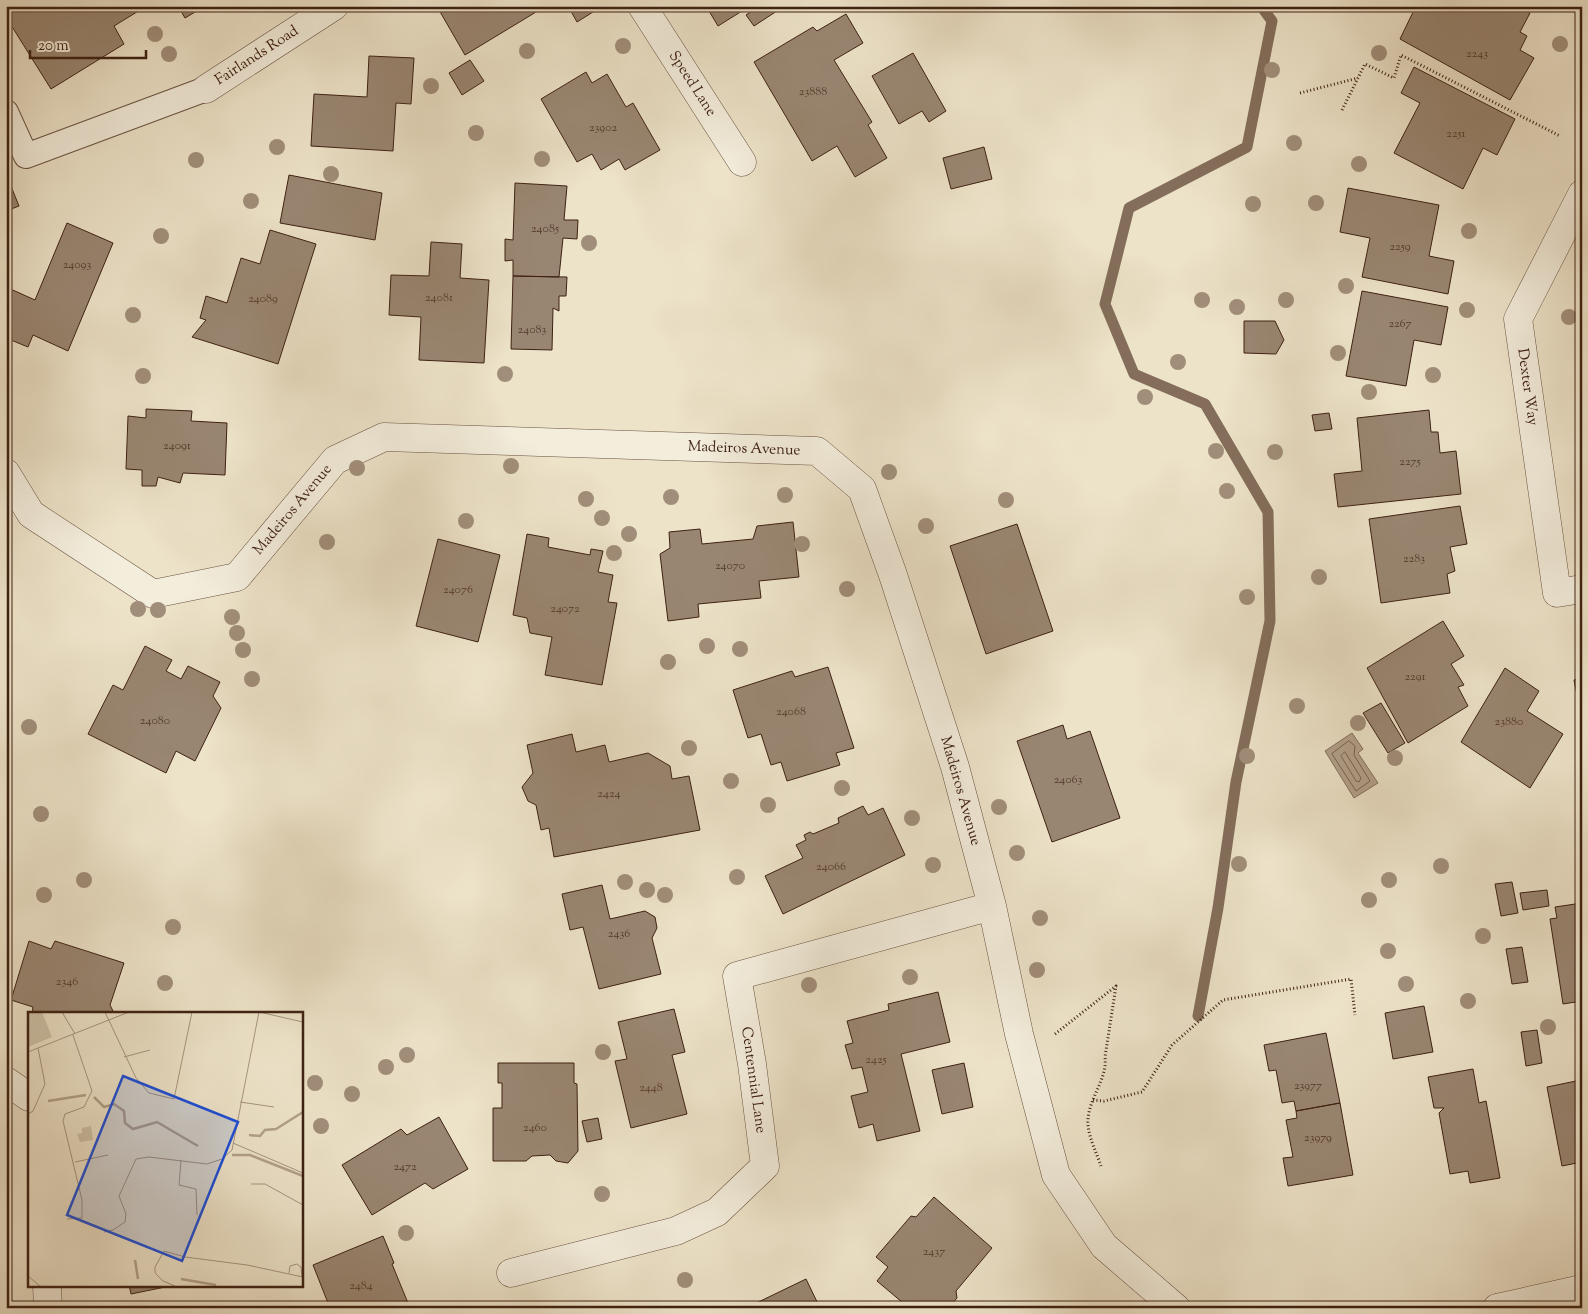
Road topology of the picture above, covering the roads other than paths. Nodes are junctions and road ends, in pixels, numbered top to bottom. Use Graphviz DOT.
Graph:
graph roads {
  1 [pos="334,6"];
  2 [pos="642,6"];
  3 [pos="206,89"];
  4 [pos="6,112"];
  5 [pos="742,162"];
  6 [pos="1582,194"];
  7 [pos="6,473"];
  8 [pos="1569,591"];
  9 [pos="992,906"];
  10 [pos="6,1081"];
  11 [pos="28,1096"];
  12 [pos="511,1273"];
  13 [pos="47,1286"];
  14 [pos="1582,1289"];
  15 [pos="48,1308"];
  16 [pos="1176,1308"];
  17 [pos="1497,1308"];
  1 -- 3 [label="street, Fairlands Road"];
  2 -- 5 [label="street, Speed Lane"];
  3 -- 4 [label="lane"];
  6 -- 8 [label="street, Dexter Way"];
  7 -- 9 [label="street, Madeiros Avenue"];
  9 -- 12 [label="street, Centennial Lane"];
  9 -- 16 [label="street, Madeiros Avenue"];
  10 -- 11 [label="street"];
  13 -- 15 [label="street"];
  14 -- 17 [label="street"];
}
